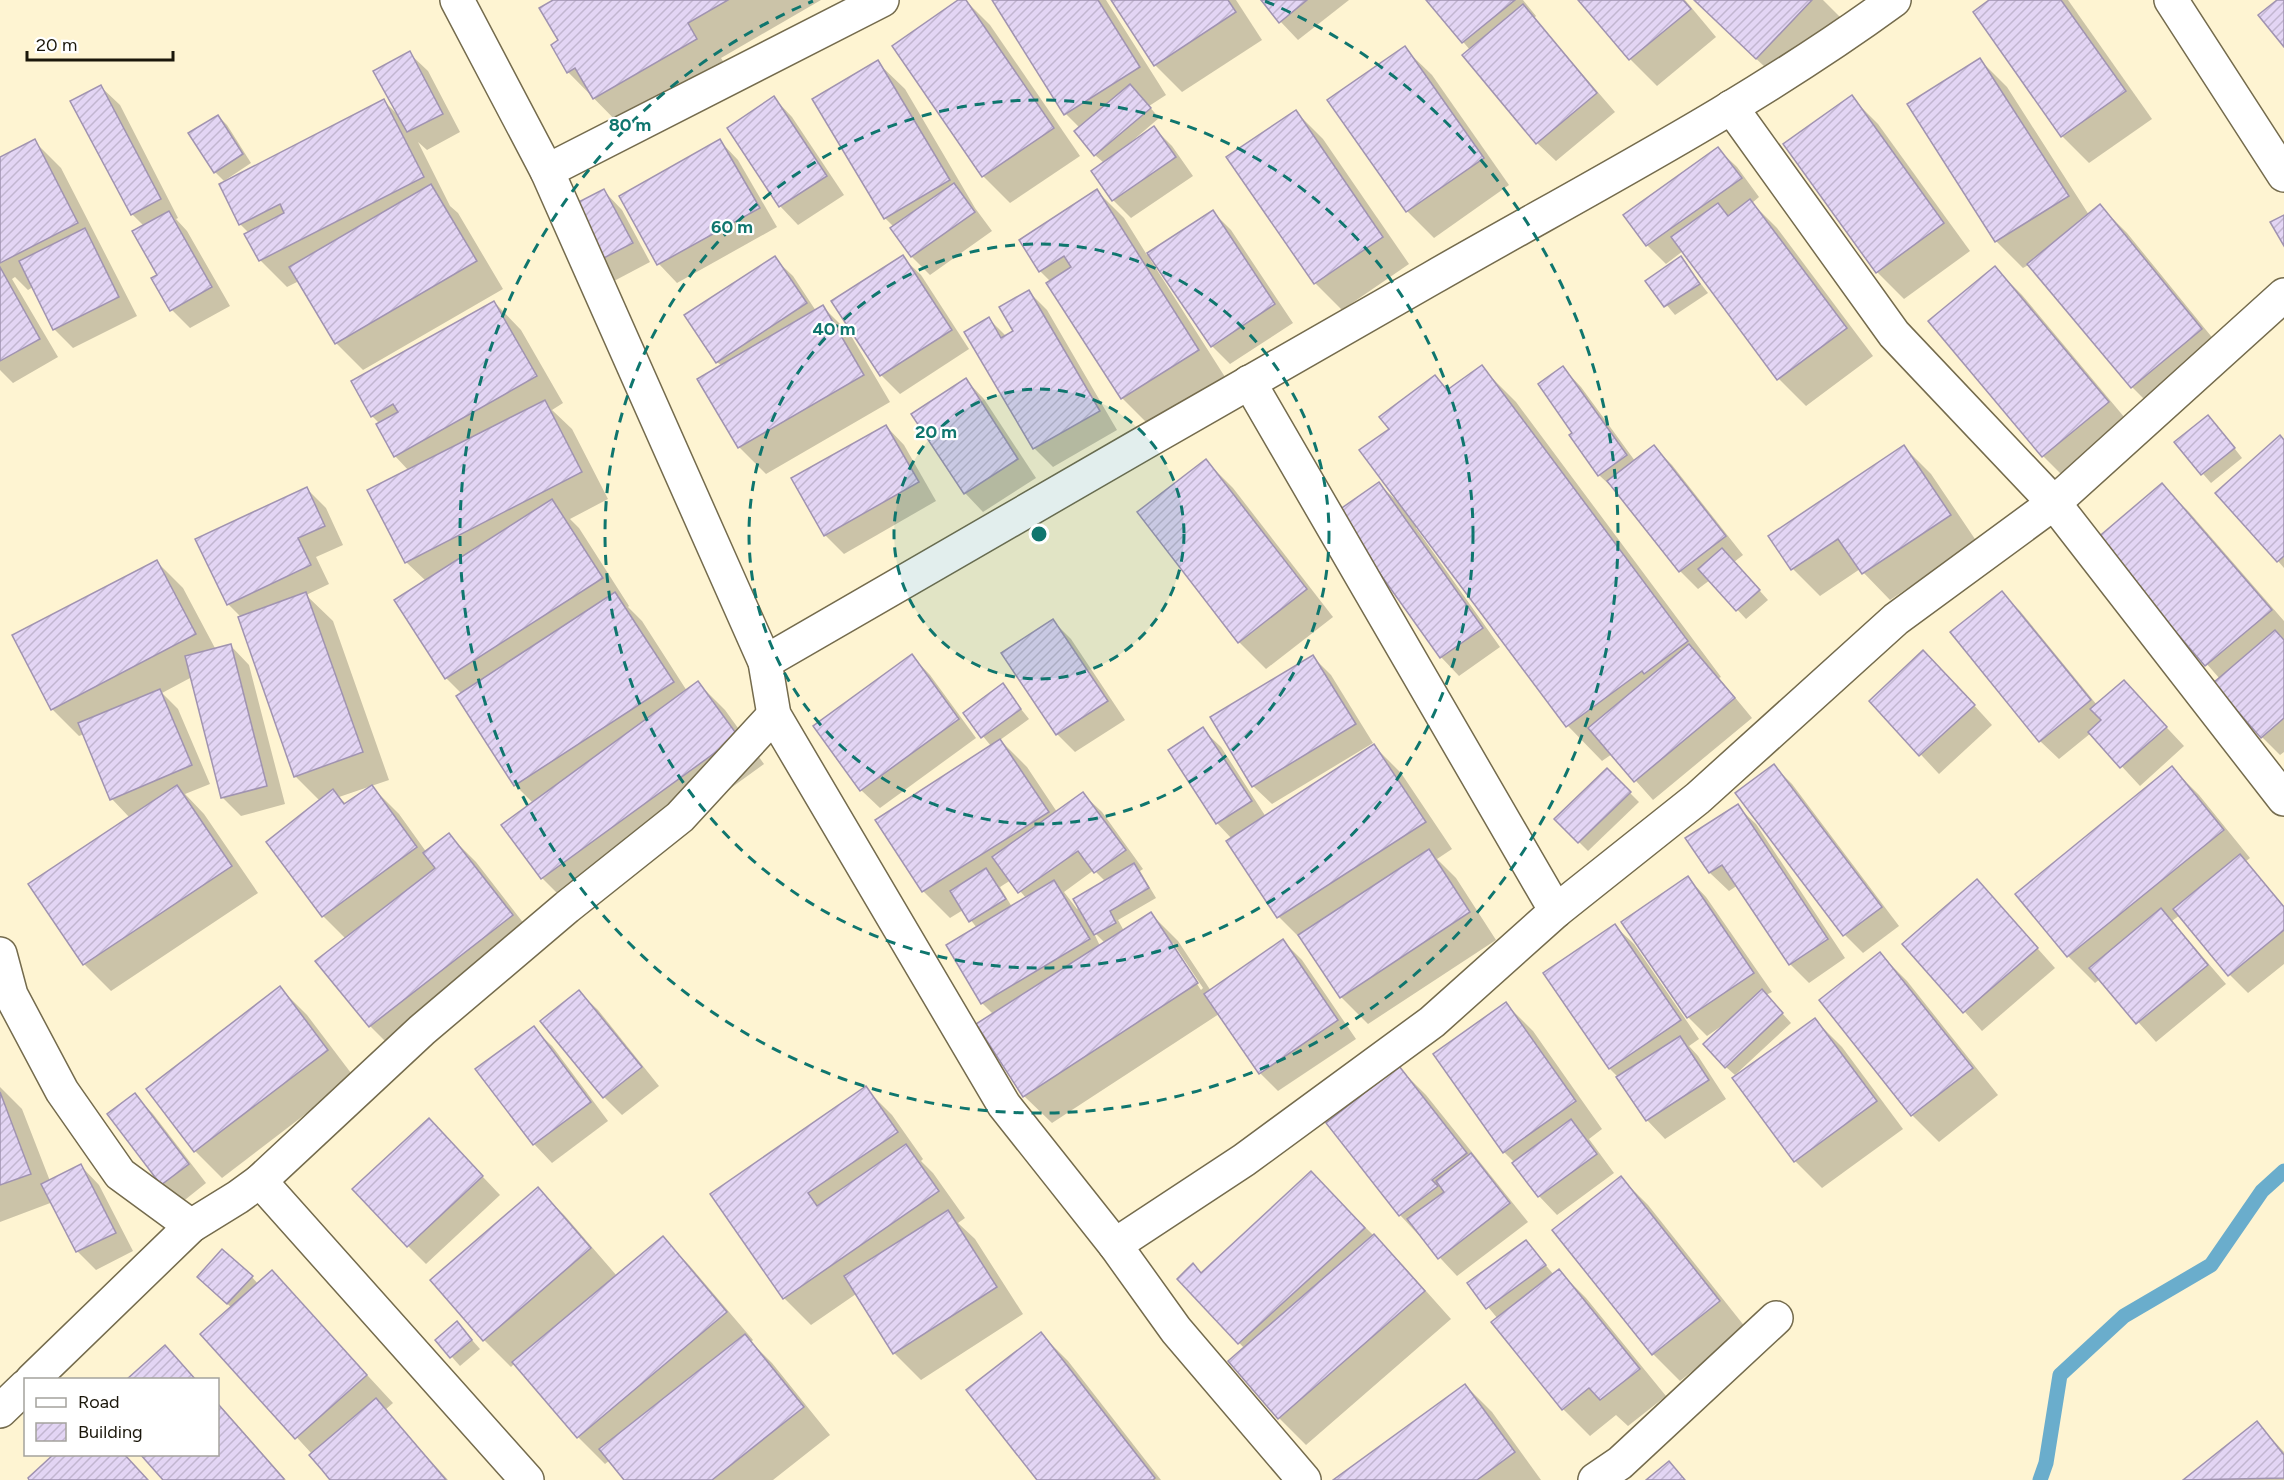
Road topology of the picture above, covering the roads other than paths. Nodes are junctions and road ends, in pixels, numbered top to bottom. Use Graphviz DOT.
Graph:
graph roads {
  1 [pos="457,0"];
  2 [pos="882,0"];
  3 [pos="1894,0"];
  4 [pos="2171,0"];
  5 [pos="1731,107"];
  6 [pos="547,171"];
  7 [pos="2284,175"];
  8 [pos="2284,295"];
  9 [pos="1249,382"];
  10 [pos="2054,503"];
  11 [pos="765,662"];
  12 [pos="774,715"];
  13 [pos="2284,799"];
  14 [pos="1556,911"];
  15 [pos="0,954"];
  16 [pos="260,1181"];
  17 [pos="191,1226"];
  18 [pos="1115,1245"];
  19 [pos="1776,1318"];
  20 [pos="34,1378"];
  21 [pos="24,1388"];
  22 [pos="0,1411"];
  23 [pos="527,1480"];
  24 [pos="1304,1480"];
  25 [pos="1595,1480"];
  1 -- 6 [label="street"];
  2 -- 6 [label="street"];
  3 -- 5 [label="street"];
  4 -- 7 [label="street"];
  5 -- 9 [label="street"];
  5 -- 10 [label="street"];
  6 -- 11 [label="street"];
  8 -- 10 [label="street"];
  9 -- 11 [label="street"];
  9 -- 14 [label="street"];
  10 -- 13 [label="street"];
  10 -- 14 [label="street"];
  11 -- 12 [label="street"];
  12 -- 16 [label="street"];
  12 -- 18 [label="street"];
  14 -- 18 [label="street"];
  15 -- 17 [label="street"];
  16 -- 17 [label="street"];
  16 -- 23 [label="street"];
  17 -- 20 [label="street"];
  18 -- 24 [label="street"];
  19 -- 25 [label="street"];
  21 -- 22 [label="street"];
}
